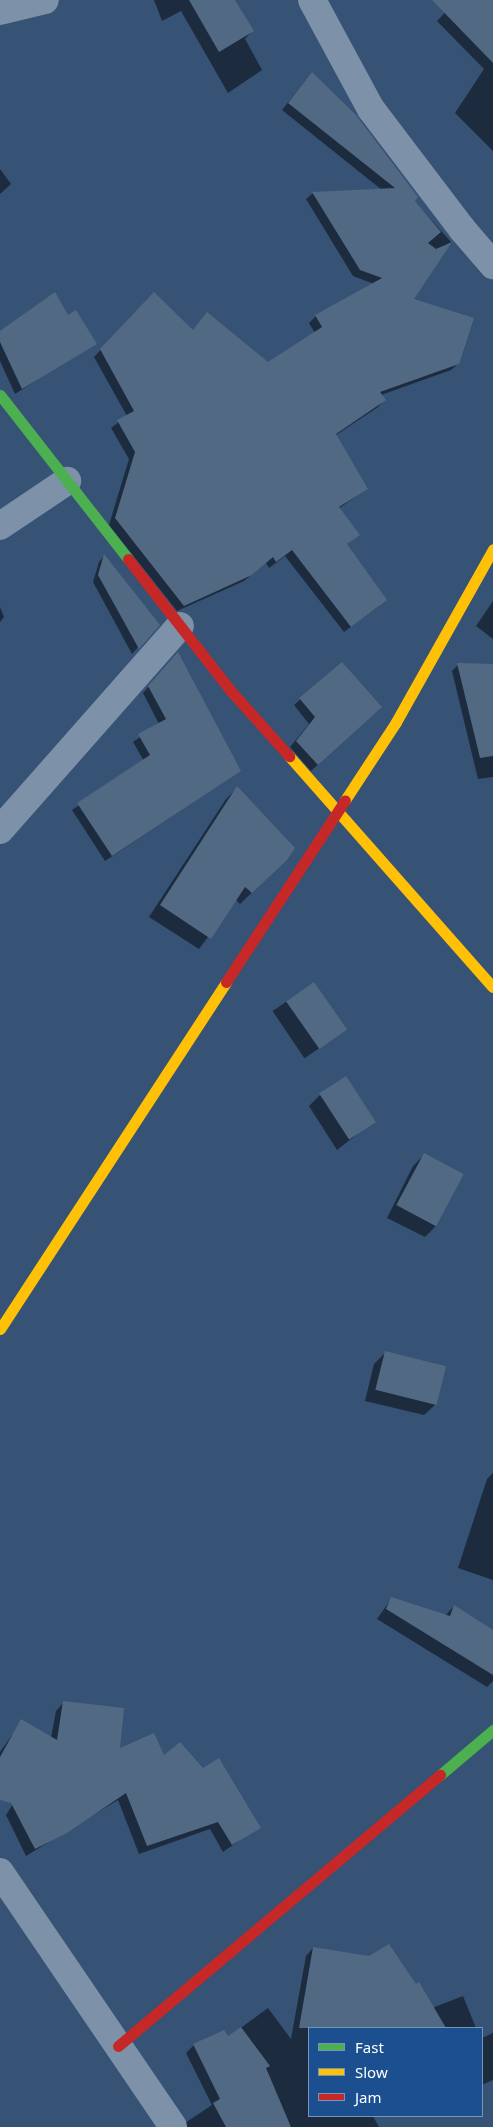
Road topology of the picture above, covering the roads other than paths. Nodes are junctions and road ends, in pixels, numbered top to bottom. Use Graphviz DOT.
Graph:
graph roads {
  1 [pos="45,0"];
  2 [pos="312,0"];
  3 [pos="0,11"];
  4 [pos="493,265"];
  5 [pos="0,395"];
  6 [pos="67,481"];
  7 [pos="0,526"];
  8 [pos="493,549"];
  9 [pos="180,626"];
  10 [pos="338,811"];
  11 [pos="0,830"];
  12 [pos="493,987"];
  13 [pos="0,1329"];
  14 [pos="493,1730"];
  15 [pos="0,1872"];
  16 [pos="118,2046"];
  17 [pos="173,2127"];
  1 -- 3 [label="street"];
  2 -- 4 [label="street"];
  5 -- 6 [label="street"];
  6 -- 7 [label="street"];
  6 -- 9 [label="street"];
  8 -- 10 [label="street"];
  9 -- 10 [label="street"];
  9 -- 11 [label="street"];
  10 -- 12 [label="street"];
  10 -- 13 [label="street"];
  14 -- 16 [label="street"];
  15 -- 16 [label="street"];
  16 -- 17 [label="street"];
}
